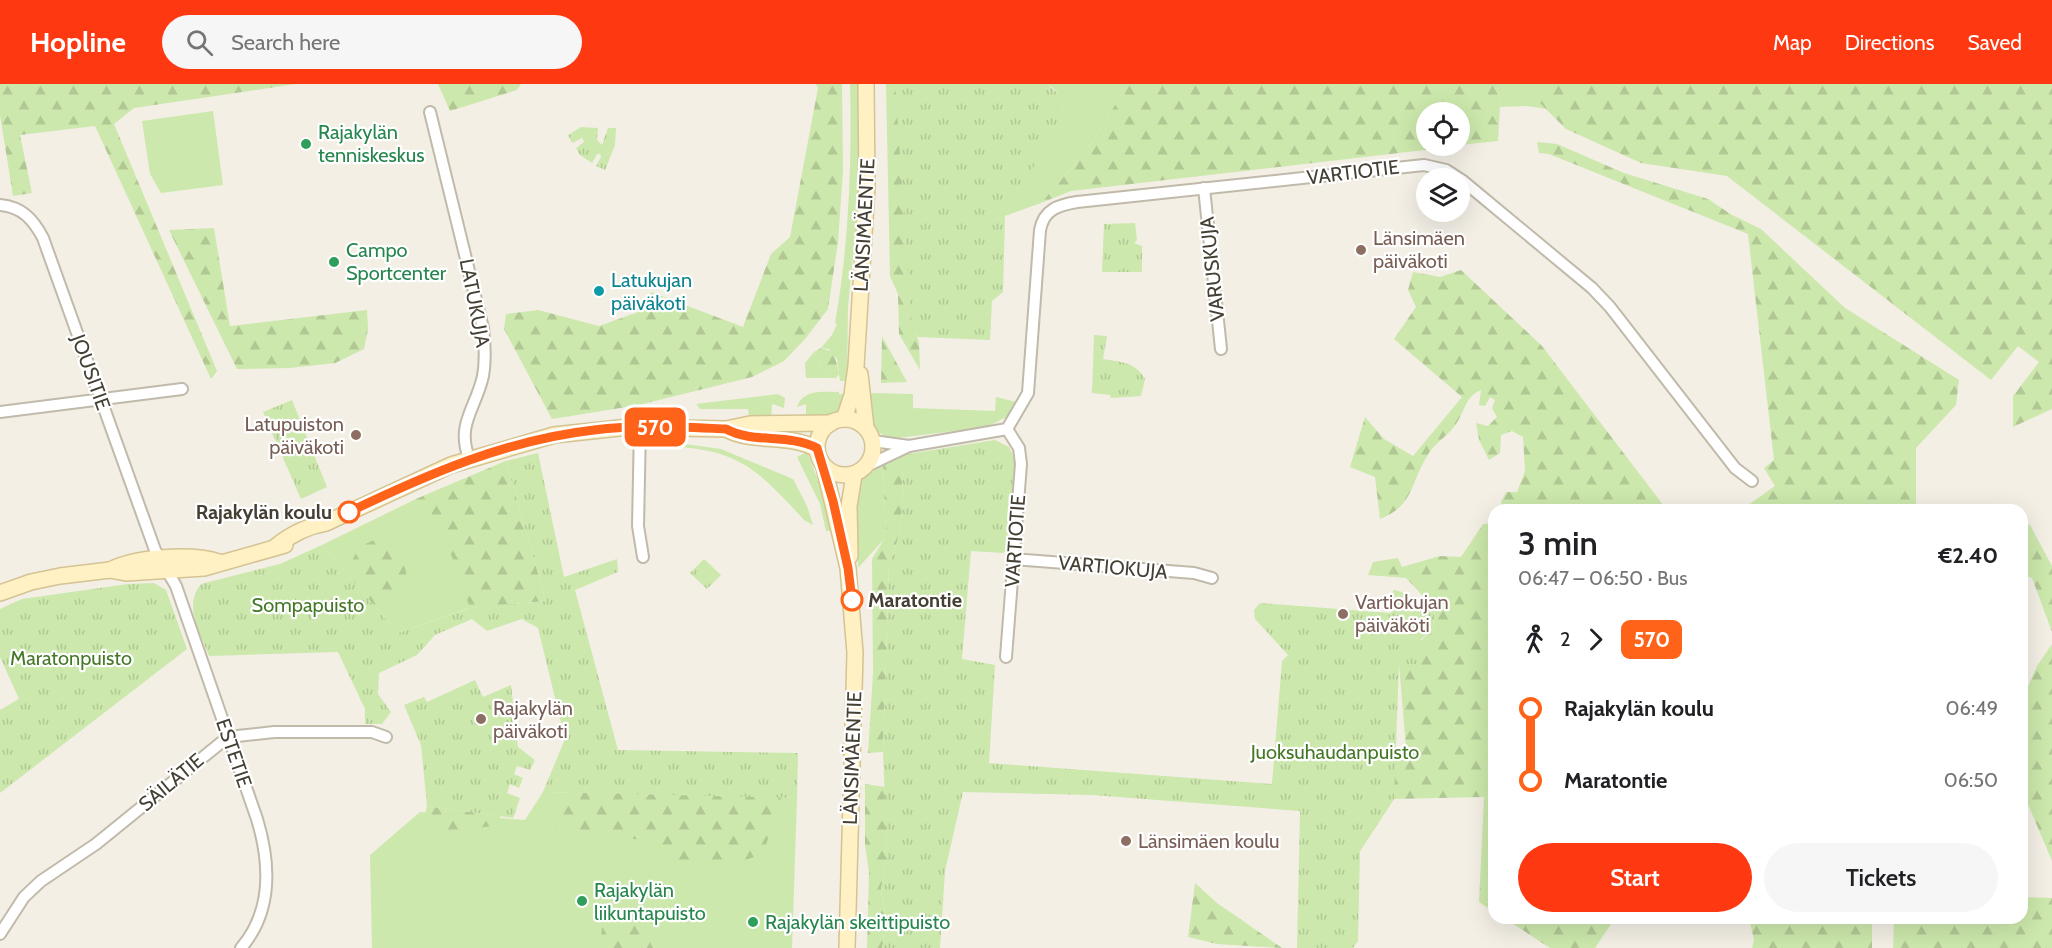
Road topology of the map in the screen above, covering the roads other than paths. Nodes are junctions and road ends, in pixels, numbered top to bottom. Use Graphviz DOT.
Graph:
graph roads {
  1 [pos="866,84"];
  2 [pos="430,111"];
  3 [pos="1204,188"];
  4 [pos="0,205"];
  5 [pos="1221,350"];
  6 [pos="856,366"];
  7 [pos="182,389"];
  8 [pos="102,400"];
  9 [pos="0,412"];
  10 [pos="838,421"];
  11 [pos="640,426"];
  12 [pos="726,429"];
  13 [pos="1007,429"];
  14 [pos="869,434"];
  15 [pos="909,446"];
  16 [pos="817,448"];
  17 [pos="469,458"];
  18 [pos="824,466"];
  19 [pos="867,466"];
  20 [pos="854,475"];
  21 [pos="1752,481"];
  22 [pos="643,557"];
  23 [pos="1014,559"];
  24 [pos="164,565"];
  25 [pos="848,568"];
  26 [pos="1212,578"];
  27 [pos="0,593"];
  28 [pos="1006,657"];
  29 [pos="386,737"];
  30 [pos="228,738"];
  31 [pos="0,934"];
  32 [pos="241,948"];
  33 [pos="846,948"];
  1 -- 6 [label="main road, LÄNSIMÄENTIE"];
  2 -- 17 [label="street, LATUKUJA"];
  3 -- 5 [label="street, VARUSKUJA"];
  3 -- 13 [label="street, VARTIOTIE"];
  3 -- 21 [label="street, VARTIOTIE"];
  4 -- 8 [label="street, JOUSITIE"];
  6 -- 10 [label="main road, LÄNSIMÄENTIE"];
  6 -- 14 [label="main road, LÄNSIMÄENTIE"];
  7 -- 8 [label="street"];
  8 -- 9 [label="street"];
  8 -- 24 [label="street, JOUSITIE"];
  10 -- 12 [label="main road"];
  10 -- 14 [label="main road"];
  10 -- 16 [label="main road"];
  11 -- 12 [label="main road"];
  11 -- 17 [label="main road"];
  11 -- 22 [label="street"];
  12 -- 16 [label="main road"];
  13 -- 15 [label="street"];
  13 -- 23 [label="street, VARTIOTIE"];
  14 -- 15 [label="street"];
  14 -- 19 [label="main road"];
  15 -- 19 [label="street"];
  16 -- 18 [label="main road"];
  17 -- 24 [label="main road"];
  18 -- 20 [label="main road"];
  18 -- 25 [label="main road, LÄNSIMÄENTIE"];
  19 -- 20 [label="main road"];
  20 -- 25 [label="main road, LÄNSIMÄENTIE"];
  23 -- 26 [label="street, VARTIOKUJA"];
  23 -- 28 [label="street, VARTIOTIE"];
  24 -- 27 [label="main road"];
  24 -- 30 [label="street, ESTETIE"];
  25 -- 33 [label="main road, LÄNSIMÄENTIE"];
  29 -- 30 [label="street"];
  30 -- 31 [label="street, SÄILÄTIE"];
  30 -- 32 [label="street, ESTETIE"];
}
